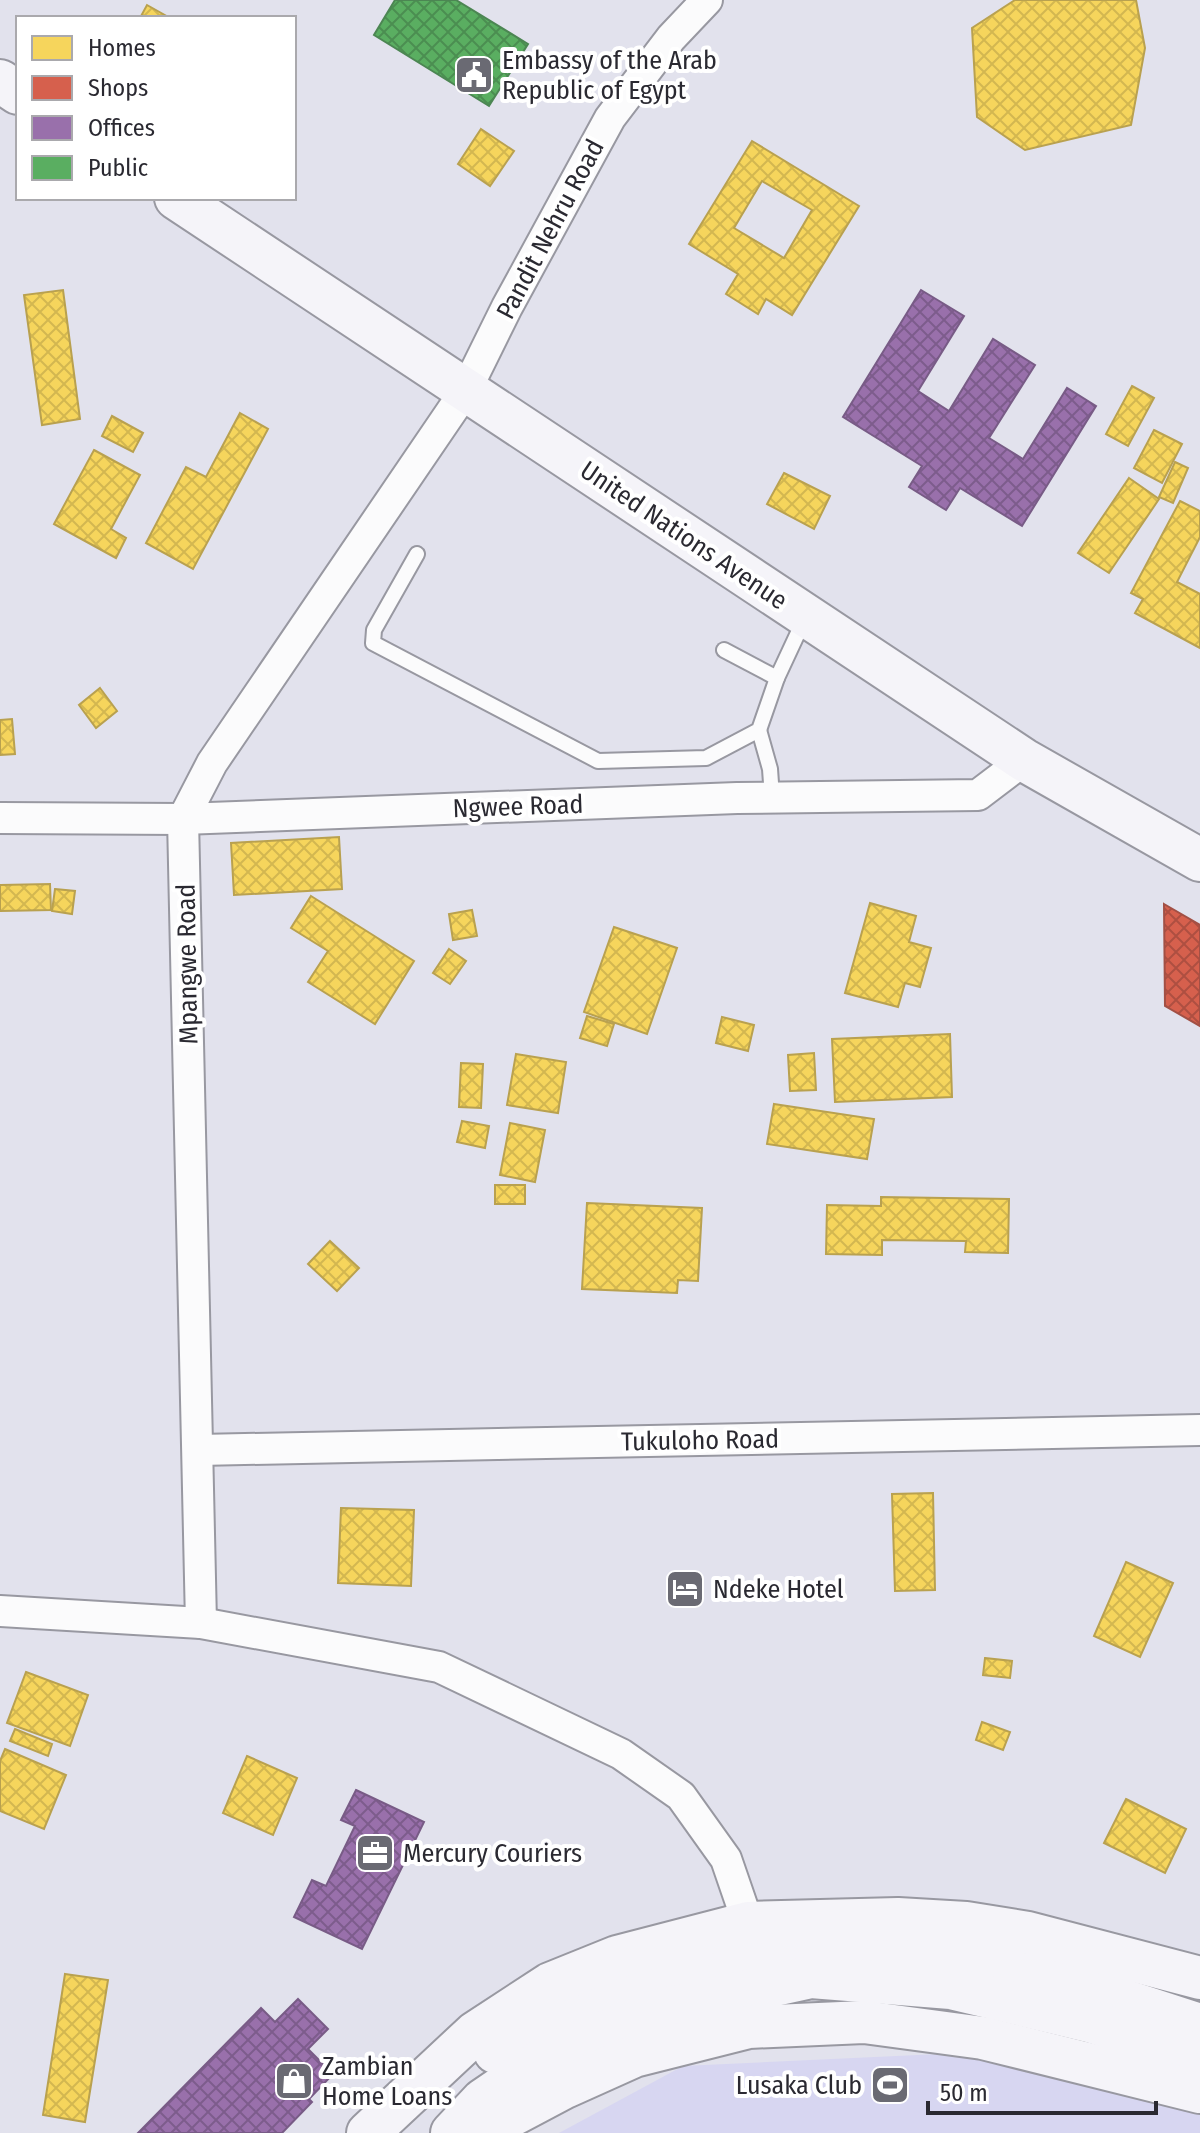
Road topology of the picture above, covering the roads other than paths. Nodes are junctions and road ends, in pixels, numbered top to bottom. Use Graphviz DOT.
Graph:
graph roads {
  1 [pos="707,0"];
  2 [pos="179,200"];
  3 [pos="466,390"];
  4 [pos="417,554"];
  5 [pos="806,616"];
  6 [pos="724,650"];
  7 [pos="777,678"];
  8 [pos="759,730"];
  9 [pos="1024,760"];
  10 [pos="772,797"];
  11 [pos="0,818"];
  12 [pos="183,819"];
  13 [pos="1200,860"];
  14 [pos="1200,1430"];
  15 [pos="199,1450"];
  16 [pos="0,1611"];
  17 [pos="201,1623"];
  18 [pos="748,1923"];
  19 [pos="1200,1978"];
  20 [pos="1200,2025"];
  21 [pos="1200,2056"];
  22 [pos="1200,2092"];
  23 [pos="411,2093"];
  24 [pos="368,2133"];
  25 [pos="452,2133"];
  26 [pos="478,2133"];
  1 -- 3 [label="street, Pandit Nehru Road"];
  2 -- 3 [label="main road, United Nations Avenue"];
  3 -- 5 [label="main road, United Nations Avenue"];
  3 -- 12 [label="street, Mpangwe Road"];
  4 -- 8 [label="lane"];
  5 -- 7 [label="lane"];
  5 -- 9 [label="main road, United Nations Avenue"];
  6 -- 7 [label="lane"];
  7 -- 8 [label="lane"];
  8 -- 10 [label="lane"];
  9 -- 10 [label="street, Ngwee Road"];
  9 -- 13 [label="main road, United Nations Avenue"];
  10 -- 12 [label="street, Ngwee Road"];
  11 -- 12 [label="street, Ngwee Road"];
  12 -- 15 [label="street, Mpangwe Road"];
  14 -- 15 [label="street, Tukuloho Road"];
  15 -- 17 [label="street, Mpangwe Road"];
  16 -- 17 [label="street"];
  17 -- 18 [label="street"];
  18 -- 19 [label="main road"];
  18 -- 23 [label="main road"];
  20 -- 23 [label="main road"];
  21 -- 25 [label="main road"];
  22 -- 26 [label="main road"];
  23 -- 24 [label="main road"];
}
